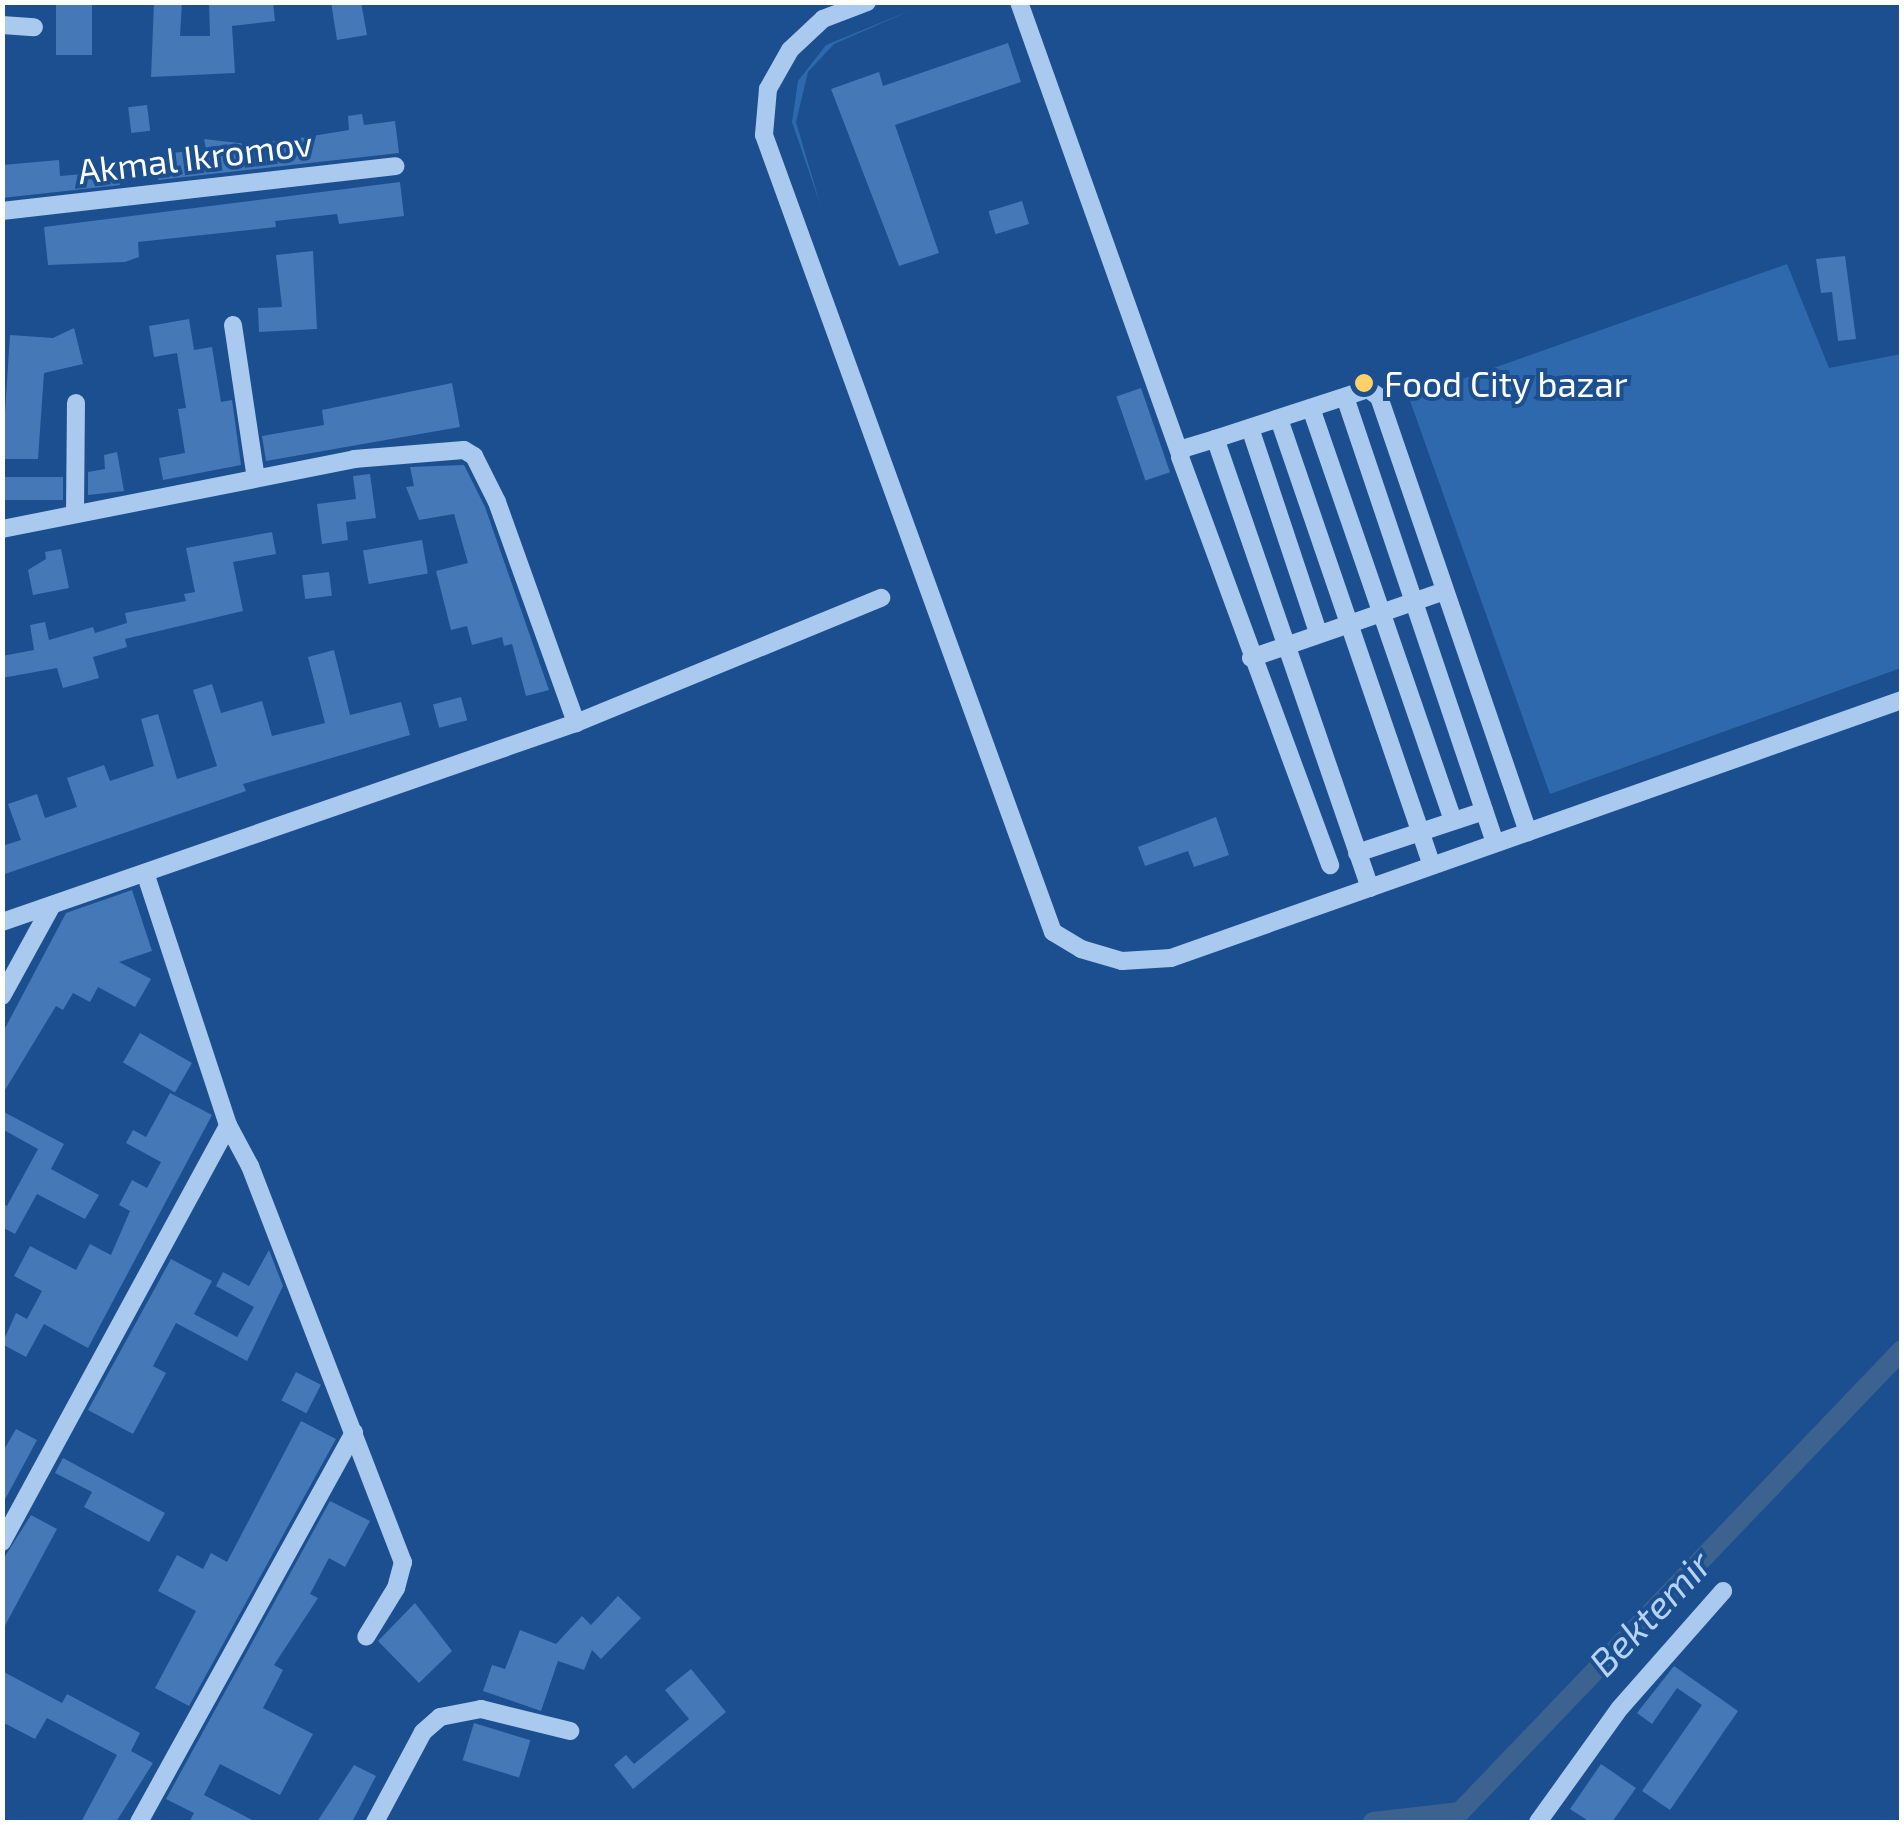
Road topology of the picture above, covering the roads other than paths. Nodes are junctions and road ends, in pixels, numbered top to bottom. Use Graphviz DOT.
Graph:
graph roads {
  1 [pos="866,2"];
  2 [pos="1020,2"];
  3 [pos="2,24"];
  4 [pos="34,27"];
  5 [pos="394,166"];
  6 [pos="2,212"];
  7 [pos="233,325"];
  8 [pos="1344,397"];
  9 [pos="76,403"];
  10 [pos="1311,408"];
  11 [pos="1279,418"];
  12 [pos="1250,428"];
  13 [pos="1215,439"];
  14 [pos="1180,452"];
  15 [pos="256,478"];
  16 [pos="75,514"];
  17 [pos="2,529"];
  18 [pos="1446,591"];
  19 [pos="881,598"];
  20 [pos="1414,602"];
  21 [pos="1382,612"];
  22 [pos="1349,623"];
  23 [pos="1318,633"];
  24 [pos="1286,645"];
  25 [pos="1251,658"];
  26 [pos="1902,700"];
  27 [pos="576,724"];
  28 [pos="1484,811"];
  29 [pos="1453,820"];
  30 [pos="1528,832"];
  31 [pos="1419,834"];
  32 [pos="1494,841"];
  33 [pos="1357,853"];
  34 [pos="1430,864"];
  35 [pos="1330,865"];
  36 [pos="145,872"];
  37 [pos="1370,888"];
  38 [pos="52,905"];
  39 [pos="2,922"];
  40 [pos="2,996"];
  41 [pos="228,1125"];
  42 [pos="354,1432"];
  43 [pos="2,1542"];
  44 [pos="1723,1591"];
  45 [pos="366,1637"];
  46 [pos="570,1731"];
  47 [pos="139,1822"];
  48 [pos="375,1822"];
  49 [pos="1538,1822"];
  1 -- 37 [label="street"];
  2 -- 14 [label="street"];
  3 -- 4 [label="street"];
  5 -- 6 [label="street, Akmal Ikromov"];
  7 -- 15 [label="street"];
  8 -- 10 [label="street"];
  8 -- 18 [label="street"];
  8 -- 20 [label="street"];
  9 -- 16 [label="street"];
  10 -- 11 [label="street"];
  10 -- 21 [label="street"];
  11 -- 12 [label="street"];
  11 -- 22 [label="street"];
  12 -- 13 [label="street"];
  12 -- 23 [label="street"];
  13 -- 14 [label="street"];
  13 -- 24 [label="street"];
  14 -- 25 [label="street"];
  15 -- 16 [label="street"];
  15 -- 27 [label="street"];
  16 -- 17 [label="street"];
  18 -- 20 [label="street"];
  18 -- 30 [label="street"];
  19 -- 27 [label="street"];
  20 -- 21 [label="street"];
  20 -- 28 [label="street"];
  21 -- 22 [label="street"];
  21 -- 29 [label="street"];
  22 -- 23 [label="street"];
  22 -- 31 [label="street"];
  23 -- 24 [label="street"];
  24 -- 25 [label="street"];
  24 -- 33 [label="street"];
  25 -- 35 [label="street"];
  26 -- 30 [label="street"];
  27 -- 36 [label="street"];
  28 -- 29 [label="street"];
  28 -- 32 [label="street"];
  29 -- 31 [label="street"];
  30 -- 32 [label="street"];
  31 -- 33 [label="street"];
  31 -- 34 [label="street"];
  32 -- 34 [label="street"];
  33 -- 37 [label="street"];
  34 -- 37 [label="street"];
  36 -- 38 [label="street"];
  36 -- 41 [label="street"];
  38 -- 39 [label="street"];
  38 -- 40 [label="street"];
  41 -- 42 [label="street"];
  41 -- 43 [label="street"];
  42 -- 45 [label="street"];
  42 -- 47 [label="street"];
  44 -- 49 [label="street"];
  46 -- 48 [label="street"];
}
